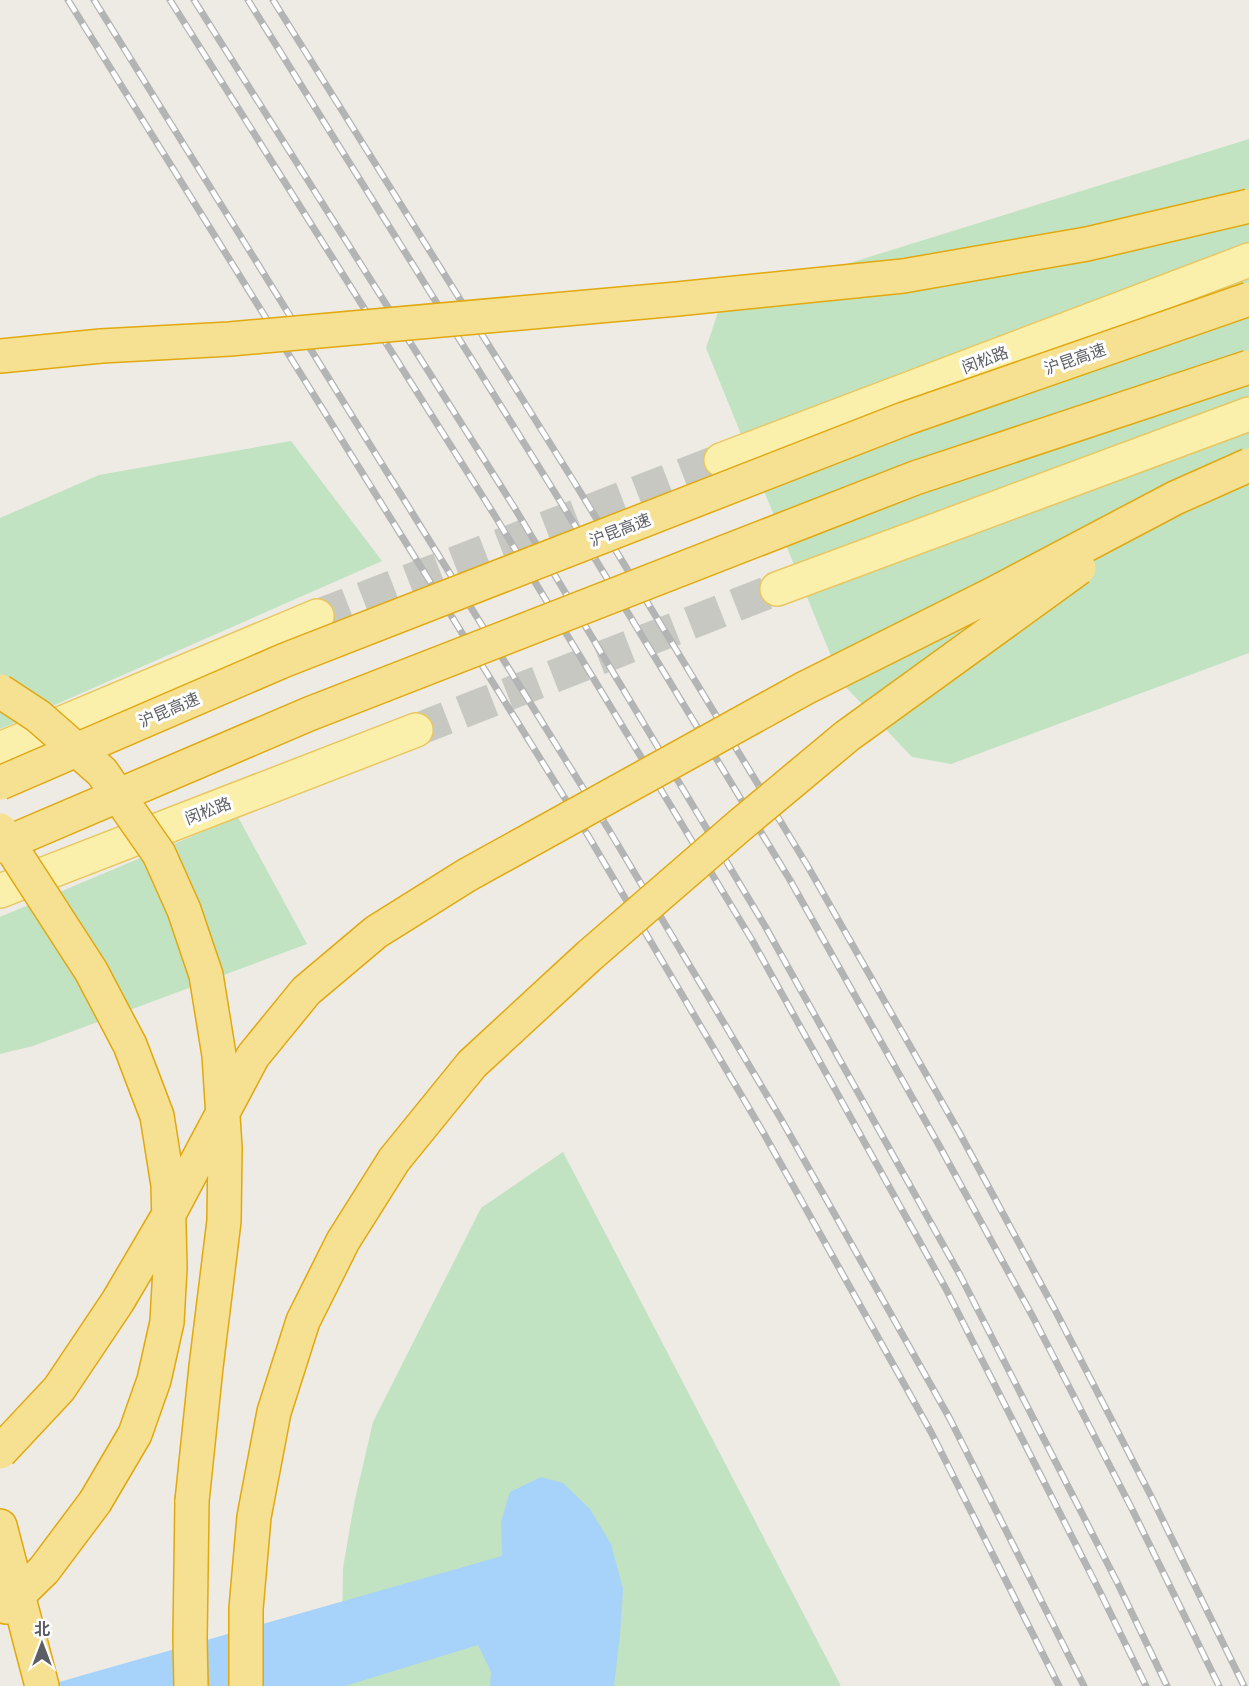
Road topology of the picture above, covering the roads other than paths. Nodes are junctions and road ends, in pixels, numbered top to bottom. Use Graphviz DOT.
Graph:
graph roads {
  1 [pos="1249,206"];
  2 [pos="1249,260"];
  3 [pos="1249,298"];
  4 [pos="0,342"];
  5 [pos="101,346"];
  6 [pos="0,357"];
  7 [pos="1249,367"];
  8 [pos="1249,414"];
  9 [pos="721,460"];
  10 [pos="1249,465"];
  11 [pos="1175,498"];
  12 [pos="777,589"];
  13 [pos="317,616"];
  14 [pos="0,691"];
  15 [pos="416,730"];
  16 [pos="0,749"];
  17 [pos="0,783"];
  18 [pos="0,830"];
  19 [pos="0,846"];
  20 [pos="0,891"];
  21 [pos="0,1452"];
  22 [pos="0,1526"];
  23 [pos="0,1612"];
  24 [pos="42,1686"];
  25 [pos="191,1686"];
  26 [pos="246,1686"];
  1 -- 5 [label="highway, bridge"];
  2 -- 9 [label="main road, 闵松路"];
  3 -- 17 [label="highway, 沪昆高速, bridge"];
  4 -- 5 [label="highway"];
  5 -- 6 [label="highway"];
  7 -- 19 [label="highway, bridge"];
  8 -- 12 [label="main road"];
  10 -- 11 [label="highway, bridge"];
  11 -- 21 [label="highway, bridge"];
  11 -- 26 [label="highway, bridge"];
  13 -- 16 [label="main road"];
  14 -- 25 [label="highway, bridge"];
  15 -- 20 [label="main road, 闵松路"];
  18 -- 23 [label="highway, bridge"];
  22 -- 24 [label="highway"];
}
